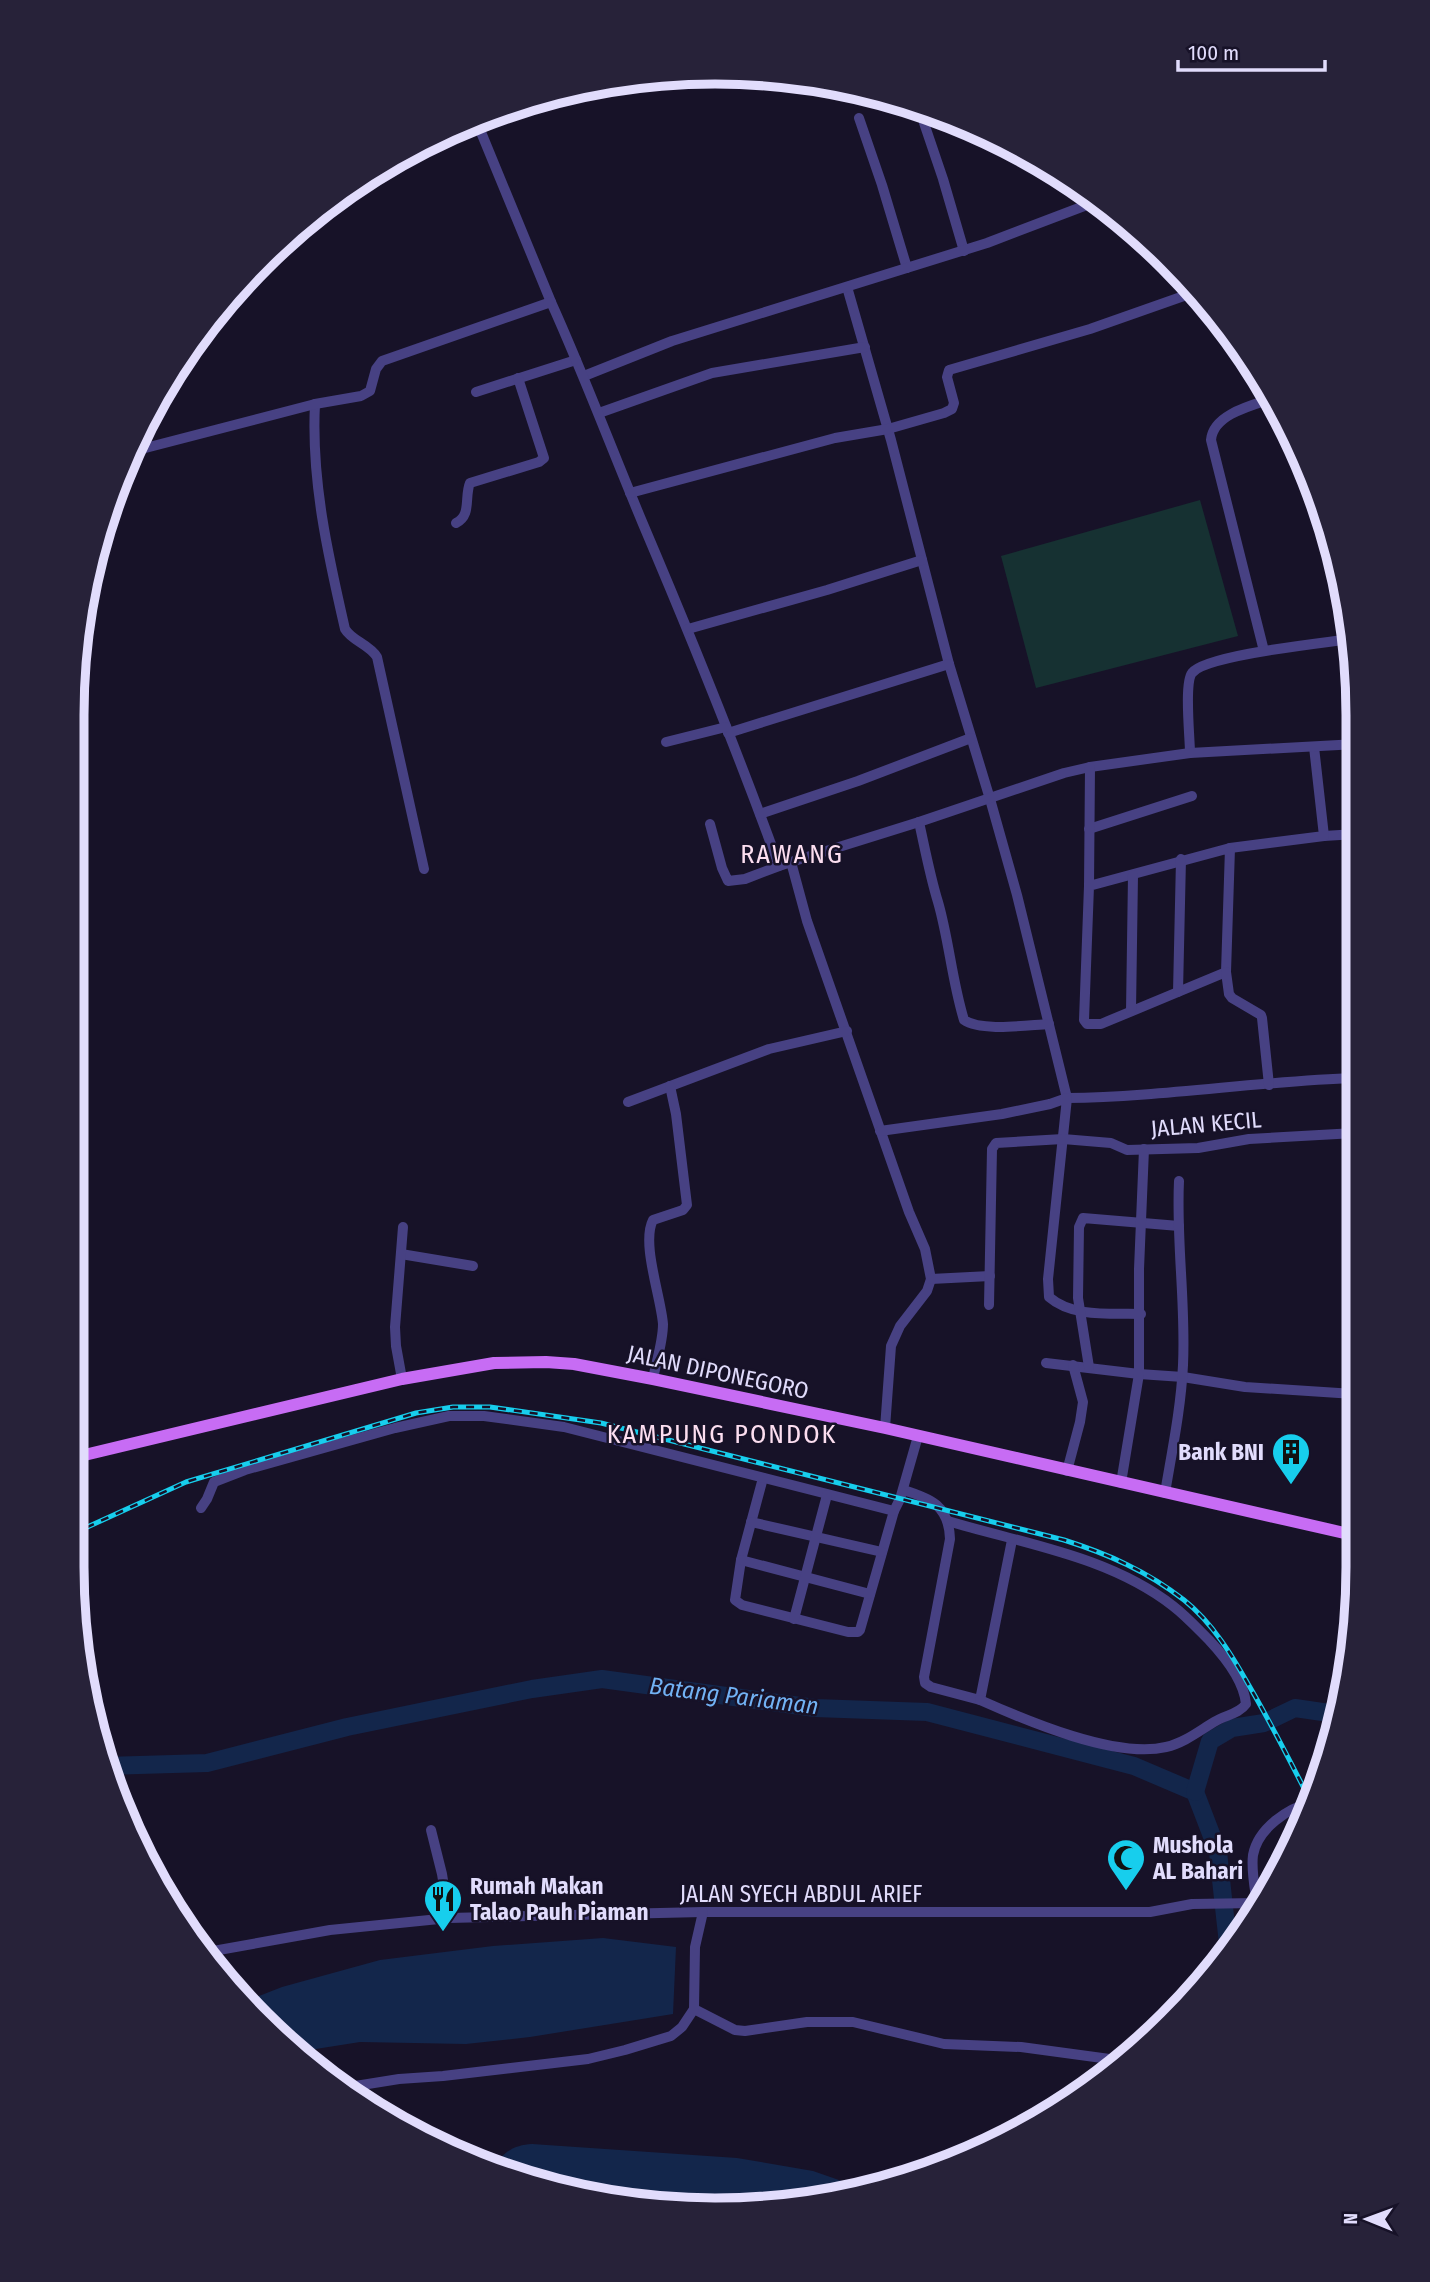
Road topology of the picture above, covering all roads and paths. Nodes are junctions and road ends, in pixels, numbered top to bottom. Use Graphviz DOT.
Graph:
graph roads {
  1 [pos="859,118"];
  2 [pos="924,123"];
  3 [pos="480,130"];
  4 [pos="1087,205"];
  5 [pos="964,251"];
  6 [pos="907,268"];
  7 [pos="847,287"];
  8 [pos="1186,295"];
  9 [pos="551,303"];
  10 [pos="865,347"];
  11 [pos="576,360"];
  12 [pos="584,376"];
  13 [pos="518,378"];
  14 [pos="475,392"];
  15 [pos="1262,403"];
  16 [pos="315,404"];
  17 [pos="599,413"];
  18 [pos="888,429"];
  19 [pos="143,449"];
  20 [pos="630,493"];
  21 [pos="457,523"];
  22 [pos="922,560"];
  23 [pos="688,629"];
  24 [pos="1342,640"];
  25 [pos="1264,651"];
  26 [pos="948,664"];
  27 [pos="727,730"];
  28 [pos="971,738"];
  29 [pos="666,742"];
  30 [pos="1346,745"];
  31 [pos="1314,747"];
  32 [pos="1190,753"];
  33 [pos="1090,767"];
  34 [pos="1192,796"];
  35 [pos="990,799"];
  36 [pos="760,814"];
  37 [pos="919,822"];
  38 [pos="710,824"];
  39 [pos="1089,829"];
  40 [pos="1346,835"];
  41 [pos="1324,836"];
  42 [pos="1230,848"];
  43 [pos="1181,859"];
  44 [pos="791,862"];
  45 [pos="779,866"];
  46 [pos="424,869"];
  47 [pos="1133,875"];
  48 [pos="1089,886"];
  49 [pos="1226,972"];
  50 [pos="1178,992"];
  51 [pos="1131,1011"];
  52 [pos="1049,1024"];
  53 [pos="847,1031"];
  54 [pos="1346,1078"];
  55 [pos="1269,1085"];
  56 [pos="670,1086"];
  57 [pos="1067,1098"];
  58 [pos="628,1102"];
  59 [pos="880,1131"];
  60 [pos="1346,1134"];
  61 [pos="1063,1139"];
  62 [pos="1144,1149"];
  63 [pos="1180,1181"];
  64 [pos="1141,1222"];
  65 [pos="1179,1226"];
  66 [pos="403,1227"];
  67 [pos="401,1254"];
  68 [pos="473,1266"];
  69 [pos="989,1276"];
  70 [pos="931,1279"];
  71 [pos="989,1305"];
  72 [pos="1080,1312"];
  73 [pos="1141,1314"];
  74 [pos="1046,1363"];
  75 [pos="1073,1365"];
  76 [pos="1089,1367"];
  77 [pos="1139,1374"];
  78 [pos="1182,1377"];
  79 [pos="402,1379"];
  80 [pos="653,1379"];
  81 [pos="1346,1394"];
  82 [pos="885,1428"];
  83 [pos="918,1436"];
  84 [pos="84,1455"];
  85 [pos="1067,1471"];
  86 [pos="762,1478"];
  87 [pos="1121,1483"];
  88 [pos="903,1490"];
  89 [pos="1165,1493"];
  90 [pos="827,1495"];
  91 [pos="201,1508"];
  92 [pos="894,1511"];
  93 [pos="751,1521"];
  94 [pos="948,1521"];
  95 [pos="1346,1533"];
  96 [pos="816,1537"];
  97 [pos="1012,1540"];
  98 [pos="882,1552"];
  99 [pos="741,1560"];
  100 [pos="806,1577"];
  101 [pos="870,1594"];
  102 [pos="794,1619"];
  103 [pos="980,1700"];
  104 [pos="1299,1806"];
  105 [pos="430,1830"];
  106 [pos="1256,1891"];
  107 [pos="1248,1904"];
  108 [pos="703,1912"];
  109 [pos="449,1918"];
  110 [pos="214,1951"];
  111 [pos="694,2009"];
  112 [pos="1110,2059"];
  113 [pos="356,2086"];
  1 -- 6 [label="street"];
  2 -- 5 [label="street"];
  3 -- 9 [label="street"];
  4 -- 5 [label="street"];
  5 -- 6 [label="street"];
  6 -- 7 [label="street"];
  7 -- 10 [label="street"];
  7 -- 12 [label="street"];
  8 -- 18 [label="street"];
  9 -- 11 [label="street"];
  9 -- 16 [label="street"];
  10 -- 17 [label="street"];
  10 -- 18 [label="street"];
  11 -- 12 [label="street"];
  11 -- 13 [label="street"];
  12 -- 17 [label="street"];
  13 -- 14 [label="street"];
  13 -- 21 [label="street"];
  15 -- 25 [label="street"];
  16 -- 19 [label="street"];
  16 -- 46 [label="street"];
  17 -- 20 [label="street"];
  18 -- 20 [label="street"];
  18 -- 22 [label="street"];
  20 -- 23 [label="street"];
  22 -- 23 [label="street"];
  22 -- 26 [label="street"];
  23 -- 27 [label="street"];
  24 -- 25 [label="street"];
  25 -- 32 [label="street"];
  26 -- 27 [label="street"];
  26 -- 28 [label="street"];
  27 -- 29 [label="street"];
  27 -- 36 [label="street"];
  28 -- 35 [label="street"];
  28 -- 36 [label="street"];
  30 -- 31 [label="street"];
  31 -- 32 [label="street"];
  31 -- 41 [label="street"];
  32 -- 33 [label="street"];
  33 -- 35 [label="street"];
  33 -- 39 [label="street"];
  34 -- 39 [label="street"];
  35 -- 37 [label="street"];
  35 -- 52 [label="street"];
  36 -- 45 [label="street"];
  37 -- 44 [label="street"];
  37 -- 52 [label="street"];
  38 -- 45 [label="street"];
  39 -- 48 [label="street"];
  40 -- 41 [label="street"];
  41 -- 42 [label="street"];
  42 -- 43 [label="street"];
  42 -- 49 [label="street"];
  43 -- 47 [label="street"];
  43 -- 50 [label="street"];
  44 -- 45 [label="street"];
  44 -- 53 [label="street"];
  47 -- 48 [label="street"];
  47 -- 51 [label="street"];
  48 -- 51 [label="street"];
  49 -- 50 [label="street"];
  49 -- 55 [label="street"];
  50 -- 51 [label="street"];
  52 -- 57 [label="street"];
  53 -- 56 [label="street"];
  53 -- 59 [label="street"];
  54 -- 55 [label="street"];
  55 -- 57 [label="street"];
  56 -- 58 [label="street"];
  56 -- 80 [label="street"];
  57 -- 59 [label="street"];
  57 -- 61 [label="street"];
  59 -- 70 [label="street"];
  60 -- 62 [label="street, JALAN KECIL"];
  61 -- 62 [label="street, JALAN KECIL"];
  61 -- 69 [label="street, JALAN KECIL"];
  61 -- 72 [label="street"];
  62 -- 64 [label="street"];
  63 -- 65 [label="street"];
  64 -- 65 [label="street"];
  64 -- 72 [label="street"];
  64 -- 73 [label="street"];
  65 -- 78 [label="street"];
  66 -- 67 [label="street"];
  67 -- 68 [label="street"];
  67 -- 79 [label="street"];
  69 -- 70 [label="street"];
  69 -- 71 [label="street"];
  70 -- 82 [label="street"];
  72 -- 73 [label="street"];
  72 -- 76 [label="street"];
  73 -- 77 [label="street"];
  74 -- 75 [label="street"];
  75 -- 76 [label="street"];
  75 -- 85 [label="street"];
  76 -- 77 [label="street"];
  77 -- 78 [label="street"];
  77 -- 87 [label="street"];
  78 -- 81 [label="street"];
  78 -- 89 [label="street"];
  79 -- 80 [label="main road, JALAN DIPONEGORO"];
  79 -- 84 [label="main road, JALAN DIPONEGORO"];
  80 -- 82 [label="main road, JALAN DIPONEGORO"];
  82 -- 83 [label="main road, JALAN DIPONEGORO"];
  83 -- 85 [label="main road, JALAN DIPONEGORO"];
  83 -- 88 [label="street"];
  85 -- 87 [label="main road, JALAN DIPONEGORO"];
  86 -- 90 [label="street"];
  86 -- 91 [label="street"];
  86 -- 93 [label="street"];
  87 -- 89 [label="main road, JALAN DIPONEGORO"];
  88 -- 92 [label="street"];
  88 -- 94 [label="street"];
  89 -- 95 [label="main road, JALAN DIPONEGORO"];
  90 -- 92 [label="street"];
  90 -- 96 [label="street"];
  92 -- 98 [label="street"];
  93 -- 96 [label="street"];
  93 -- 99 [label="street"];
  94 -- 97 [label="street"];
  94 -- 103 [label="street"];
  96 -- 98 [label="street"];
  96 -- 100 [label="street"];
  97 -- 103 [label="street"];
  97 -- 103 [label="street"];
  98 -- 101 [label="street"];
  99 -- 100 [label="street"];
  99 -- 102 [label="street"];
  100 -- 101 [label="street"];
  100 -- 102 [label="street"];
  101 -- 102 [label="street"];
  104 -- 106 [label="street"];
  105 -- 109 [label="street"];
  107 -- 108 [label="street, JALAN SYECH ABDUL ARIEF"];
  108 -- 109 [label="street, JALAN SYECH ABDUL ARIEF"];
  108 -- 111 [label="street"];
  109 -- 110 [label="street, JALAN SYECH ABDUL ARIEF"];
  111 -- 112 [label="street"];
  111 -- 113 [label="street"];
}
